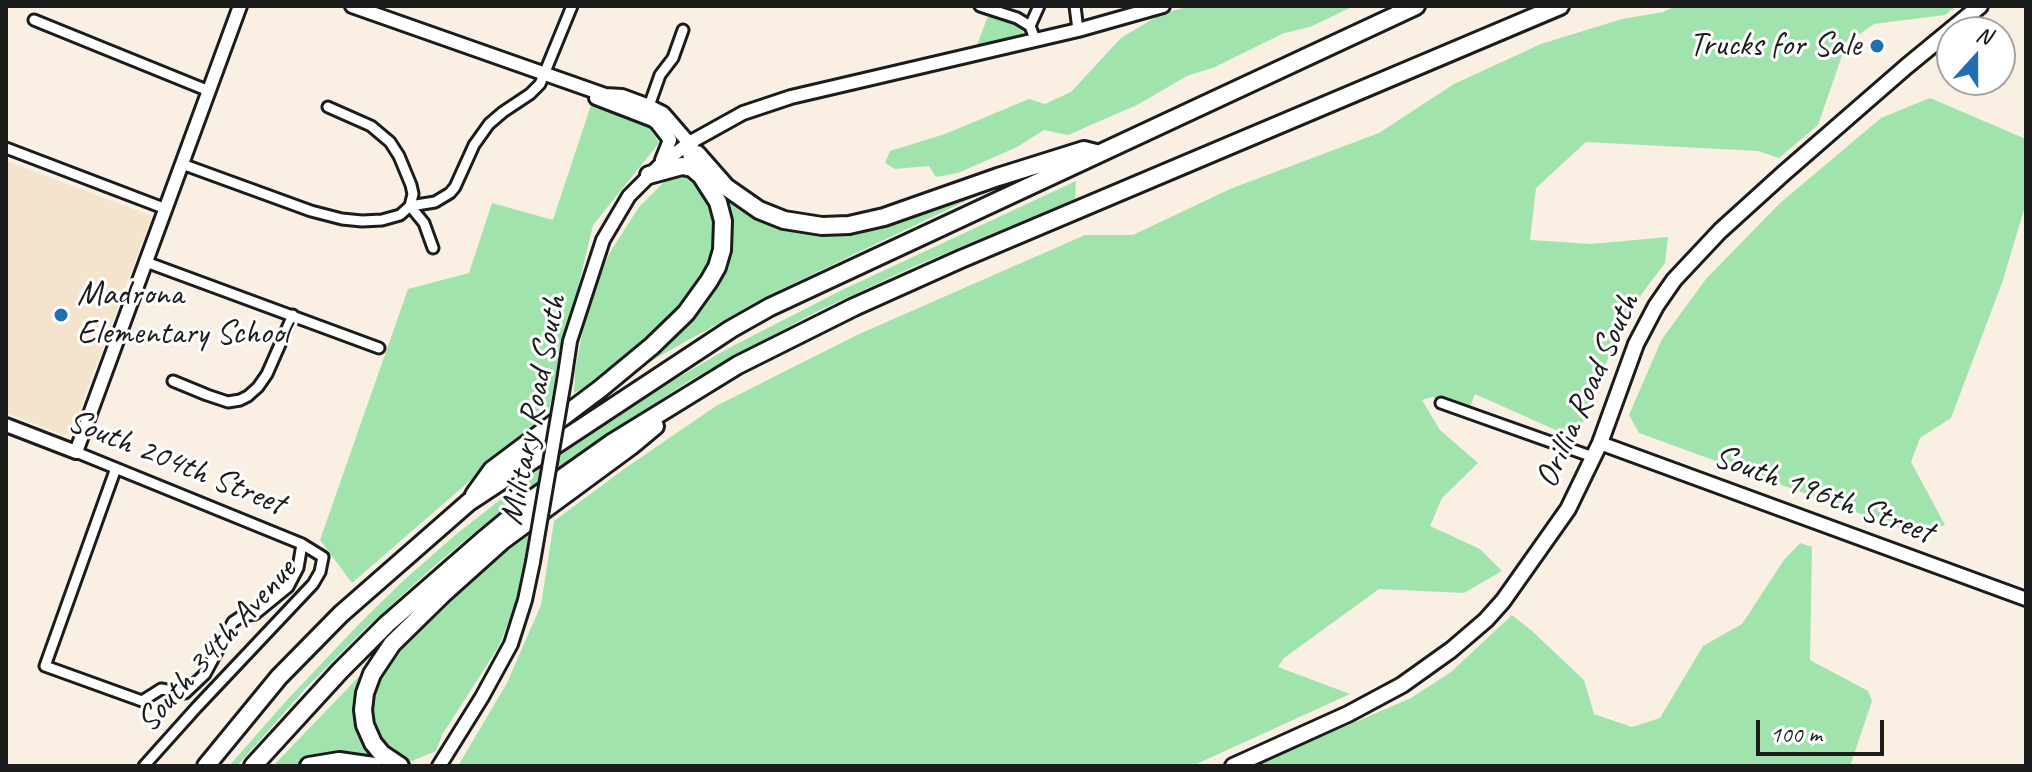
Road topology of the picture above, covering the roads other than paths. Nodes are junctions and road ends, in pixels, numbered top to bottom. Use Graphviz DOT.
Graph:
graph roads {
  1 [pos="240,6"];
  2 [pos="572,6"];
  3 [pos="983,6"];
  4 [pos="1039,6"];
  5 [pos="1075,6"];
  6 [pos="1163,6"];
  7 [pos="1416,6"];
  8 [pos="1560,6"];
  9 [pos="1980,6"];
  10 [pos="355,7"];
  11 [pos="1133,10"];
  12 [pos="34,20"];
  13 [pos="1030,26"];
  14 [pos="683,30"];
  15 [pos="1078,30"];
  16 [pos="1035,39"];
  17 [pos="545,74"];
  18 [pos="585,88"];
  19 [pos="209,91"];
  20 [pos="649,106"];
  21 [pos="328,107"];
  22 [pos="689,143"];
  23 [pos="6,148"];
  24 [pos="1098,155"];
  25 [pos="182,164"];
  26 [pos="654,170"];
  27 [pos="699,174"];
  28 [pos="410,206"];
  29 [pos="166,209"];
  30 [pos="433,248"];
  31 [pos="146,262"];
  32 [pos="293,315"];
  33 [pos="379,348"];
  34 [pos="173,381"];
  35 [pos="695,391"];
  36 [pos="1441,403"];
  37 [pos="6,425"];
  38 [pos="1600,443"];
  39 [pos="76,452"];
  40 [pos="1593,457"];
  41 [pos="116,468"];
  42 [pos="469,502"];
  43 [pos="302,544"];
  44 [pos="323,557"];
  45 [pos="2026,599"];
  46 [pos="144,766"];
  47 [pos="206,766"];
  48 [pos="253,766"];
  49 [pos="309,766"];
  50 [pos="374,766"];
  51 [pos="400,766"];
  52 [pos="439,766"];
  53 [pos="1233,766"];
  1 -- 19 [label="main road"];
  2 -- 17 [label="street"];
  3 -- 13 [label="street"];
  4 -- 13 [label="street"];
  5 -- 15 [label="street"];
  6 -- 11 [label="main road, Military Road South"];
  7 -- 24 [label="highway"];
  8 -- 35 [label="highway"];
  9 -- 38 [label="main road, Orillia Road South"];
  10 -- 17 [label="main road"];
  11 -- 15 [label="main road, Military Road South"];
  12 -- 19 [label="street"];
  13 -- 16 [label="street"];
  14 -- 20 [label="street"];
  15 -- 16 [label="main road, Military Road South"];
  16 -- 22 [label="main road, Military Road South"];
  17 -- 18 [label="main road"];
  17 -- 28 [label="street"];
  18 -- 20 [label="main road"];
  18 -- 26 [label="main road"];
  19 -- 25 [label="main road"];
  20 -- 22 [label="main road"];
  21 -- 28 [label="street"];
  22 -- 24 [label="highway"];
  22 -- 26 [label="main road, Military Road South"];
  22 -- 27 [label="highway"];
  23 -- 29 [label="street"];
  24 -- 42 [label="highway"];
  25 -- 28 [label="street"];
  25 -- 29 [label="main road"];
  26 -- 27 [label="highway"];
  26 -- 52 [label="main road, Military Road South, bridge"];
  27 -- 42 [label="highway"];
  28 -- 30 [label="street"];
  29 -- 31 [label="main road"];
  31 -- 32 [label="street"];
  31 -- 39 [label="main road"];
  32 -- 33 [label="street"];
  32 -- 34 [label="street"];
  35 -- 48 [label="highway"];
  35 -- 51 [label="highway"];
  36 -- 40 [label="street"];
  37 -- 39 [label="main road, South 204th Street"];
  38 -- 40 [label="main road, Orillia Road South"];
  38 -- 45 [label="main road, South 196th Street"];
  39 -- 41 [label="street, South 204th Street"];
  40 -- 53 [label="main road, Orillia Road South"];
  41 -- 43 [label="street, South 204th Street"];
  41 -- 43 [label="street"];
  42 -- 47 [label="highway"];
  43 -- 44 [label="street, South 204th Street"];
  44 -- 46 [label="street, South 34th Avenue"];
  49 -- 50 [label="highway"];
}
